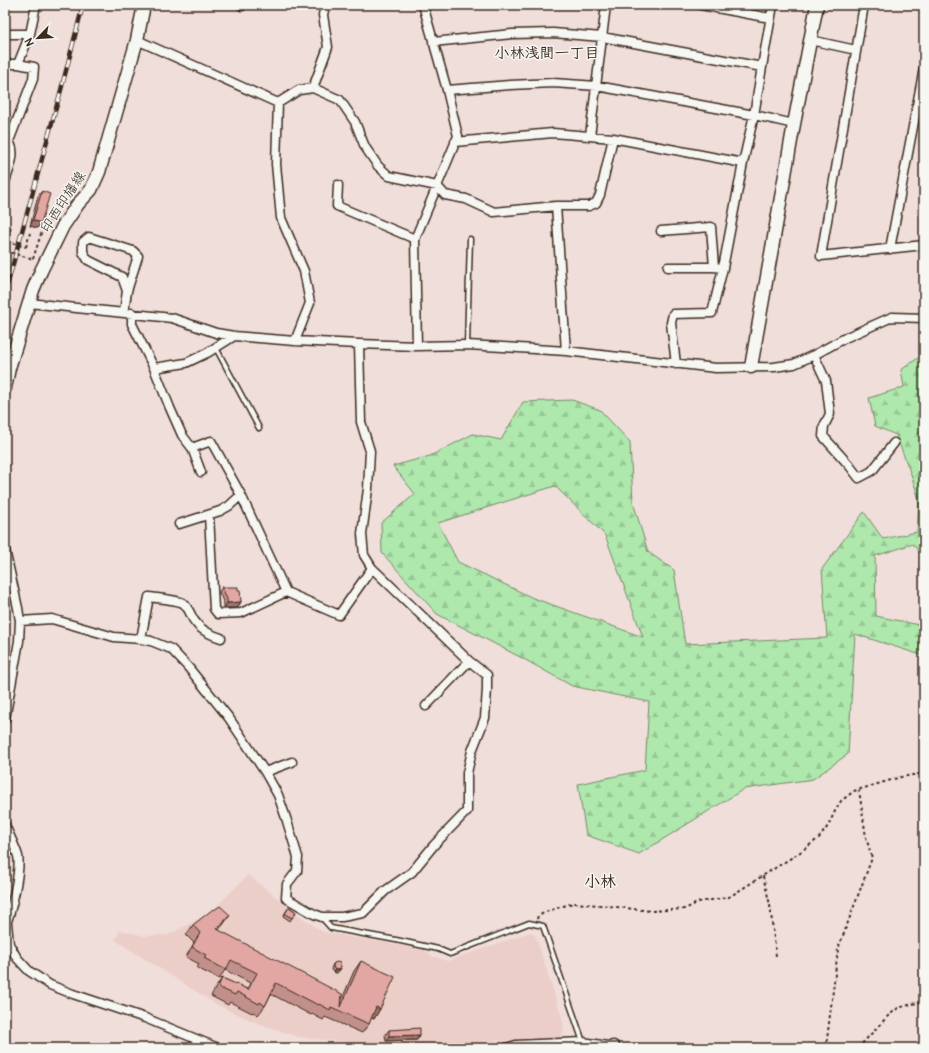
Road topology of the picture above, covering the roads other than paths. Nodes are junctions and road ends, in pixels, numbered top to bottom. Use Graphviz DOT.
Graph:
graph roads {
  1 [pos="36,5"];
  2 [pos="144,5"];
  3 [pos="325,5"];
  4 [pos="423,5"];
  5 [pos="606,5"];
  6 [pos="701,5"];
  7 [pos="773,5"];
  8 [pos="817,5"];
  9 [pos="864,5"];
  10 [pos="770,18"];
  11 [pos="5,34"];
  12 [pos="30,34"];
  13 [pos="602,37"];
  14 [pos="137,40"];
  15 [pos="810,40"];
  16 [pos="433,42"];
  17 [pos="856,50"];
  18 [pos="5,64"];
  19 [pos="18,64"];
  20 [pos="762,66"];
  21 [pos="924,68"];
  22 [pos="597,86"];
  23 [pos="313,88"];
  24 [pos="447,90"];
  25 [pos="278,103"];
  26 [pos="754,115"];
  27 [pos="794,124"];
  28 [pos="590,136"];
  29 [pos="613,138"];
  30 [pos="7,140"];
  31 [pos="455,142"];
  32 [pos="743,163"];
  33 [pos="5,182"];
  34 [pos="338,185"];
  35 [pos="437,186"];
  36 [pos="556,206"];
  37 [pos="661,231"];
  38 [pos="415,239"];
  39 [pos="470,239"];
  40 [pos="924,245"];
  41 [pos="890,249"];
  42 [pos="668,267"];
  43 [pos="714,267"];
  44 [pos="723,268"];
  45 [pos="126,291"];
  46 [pos="29,303"];
  47 [pos="128,313"];
  48 [pos="924,318"];
  49 [pos="234,336"];
  50 [pos="295,341"];
  51 [pos="359,344"];
  52 [pos="467,345"];
  53 [pos="418,346"];
  54 [pos="216,347"];
  55 [pos="566,351"];
  56 [pos="814,355"];
  57 [pos="676,364"];
  58 [pos="750,367"];
  59 [pos="154,368"];
  60 [pos="5,388"];
  61 [pos="259,428"];
  62 [pos="894,444"];
  63 [pos="192,448"];
  64 [pos="201,472"];
  65 [pos="241,495"];
  66 [pos="209,515"];
  67 [pos="179,524"];
  68 [pos="5,550"];
  69 [pos="372,568"];
  70 [pos="286,592"];
  71 [pos="20,621"];
  72 [pos="221,638"];
  73 [pos="141,639"];
  74 [pos="469,661"];
  75 [pos="426,706"];
  76 [pos="5,719"];
  77 [pos="292,762"];
  78 [pos="265,772"];
  79 [pos="5,825"];
  80 [pos="322,917"];
  81 [pos="6,925"];
  82 [pos="583,1042"];
  83 [pos="516,1047"];
  84 [pos="218,1048"];
  85 [pos="506,1048"];
  86 [pos="614,1048"];
  1 -- 12 [label="street"];
  2 -- 14 [label="main road, 印西印旛線"];
  3 -- 23 [label="street"];
  4 -- 16 [label="street"];
  5 -- 13 [label="street"];
  6 -- 10 [label="street"];
  7 -- 10 [label="street"];
  8 -- 15 [label="main road"];
  9 -- 17 [label="street"];
  10 -- 20 [label="street"];
  11 -- 12 [label="street"];
  12 -- 19 [label="street"];
  13 -- 16 [label="street"];
  13 -- 20 [label="street"];
  13 -- 22 [label="street"];
  14 -- 25 [label="street"];
  14 -- 46 [label="main road, 印西印旛線"];
  15 -- 17 [label="street"];
  15 -- 27 [label="main road"];
  16 -- 24 [label="street"];
  17 -- 41 [label="street"];
  18 -- 19 [label="street"];
  19 -- 30 [label="street"];
  20 -- 26 [label="street"];
  21 -- 41 [label="street"];
  22 -- 24 [label="street"];
  22 -- 26 [label="street"];
  22 -- 28 [label="street"];
  23 -- 25 [label="street"];
  23 -- 35 [label="street"];
  24 -- 31 [label="street"];
  25 -- 50 [label="street"];
  26 -- 27 [label="street"];
  26 -- 32 [label="street"];
  27 -- 58 [label="main road"];
  28 -- 29 [label="street"];
  28 -- 31 [label="street"];
  29 -- 32 [label="street"];
  29 -- 36 [label="street"];
  30 -- 33 [label="street"];
  31 -- 35 [label="street"];
  32 -- 44 [label="street"];
  34 -- 38 [label="street"];
  35 -- 36 [label="street"];
  35 -- 38 [label="street"];
  36 -- 55 [label="street"];
  37 -- 43 [label="street"];
  38 -- 53 [label="street"];
  39 -- 52 [label="lane"];
  40 -- 41 [label="street"];
  42 -- 43 [label="street"];
  43 -- 44 [label="street"];
  44 -- 57 [label="street"];
  45 -- 45 [label="street"];
  45 -- 47 [label="street"];
  46 -- 47 [label="street"];
  46 -- 60 [label="main road, 印西印旛線"];
  47 -- 49 [label="street"];
  47 -- 59 [label="street"];
  48 -- 56 [label="street"];
  49 -- 50 [label="street"];
  49 -- 54 [label="street"];
  50 -- 51 [label="street"];
  51 -- 53 [label="street"];
  51 -- 69 [label="street"];
  52 -- 53 [label="street"];
  52 -- 55 [label="street"];
  54 -- 59 [label="street"];
  54 -- 61 [label="lane"];
  55 -- 57 [label="street"];
  56 -- 58 [label="street"];
  56 -- 62 [label="street"];
  57 -- 58 [label="street"];
  59 -- 63 [label="street"];
  63 -- 64 [label="street"];
  63 -- 65 [label="street"];
  65 -- 66 [label="street"];
  65 -- 70 [label="street"];
  66 -- 67 [label="street"];
  66 -- 70 [label="street"];
  68 -- 71 [label="street"];
  69 -- 70 [label="street"];
  69 -- 74 [label="street"];
  71 -- 73 [label="street"];
  71 -- 76 [label="street"];
  72 -- 73 [label="street"];
  73 -- 78 [label="street"];
  74 -- 75 [label="street"];
  74 -- 80 [label="street"];
  77 -- 78 [label="street"];
  78 -- 80 [label="street"];
  79 -- 81 [label="street"];
  80 -- 82 [label="lane"];
  81 -- 84 [label="street"];
  82 -- 83 [label="street"];
  82 -- 86 [label="street"];
  83 -- 85 [label="street"];
}
